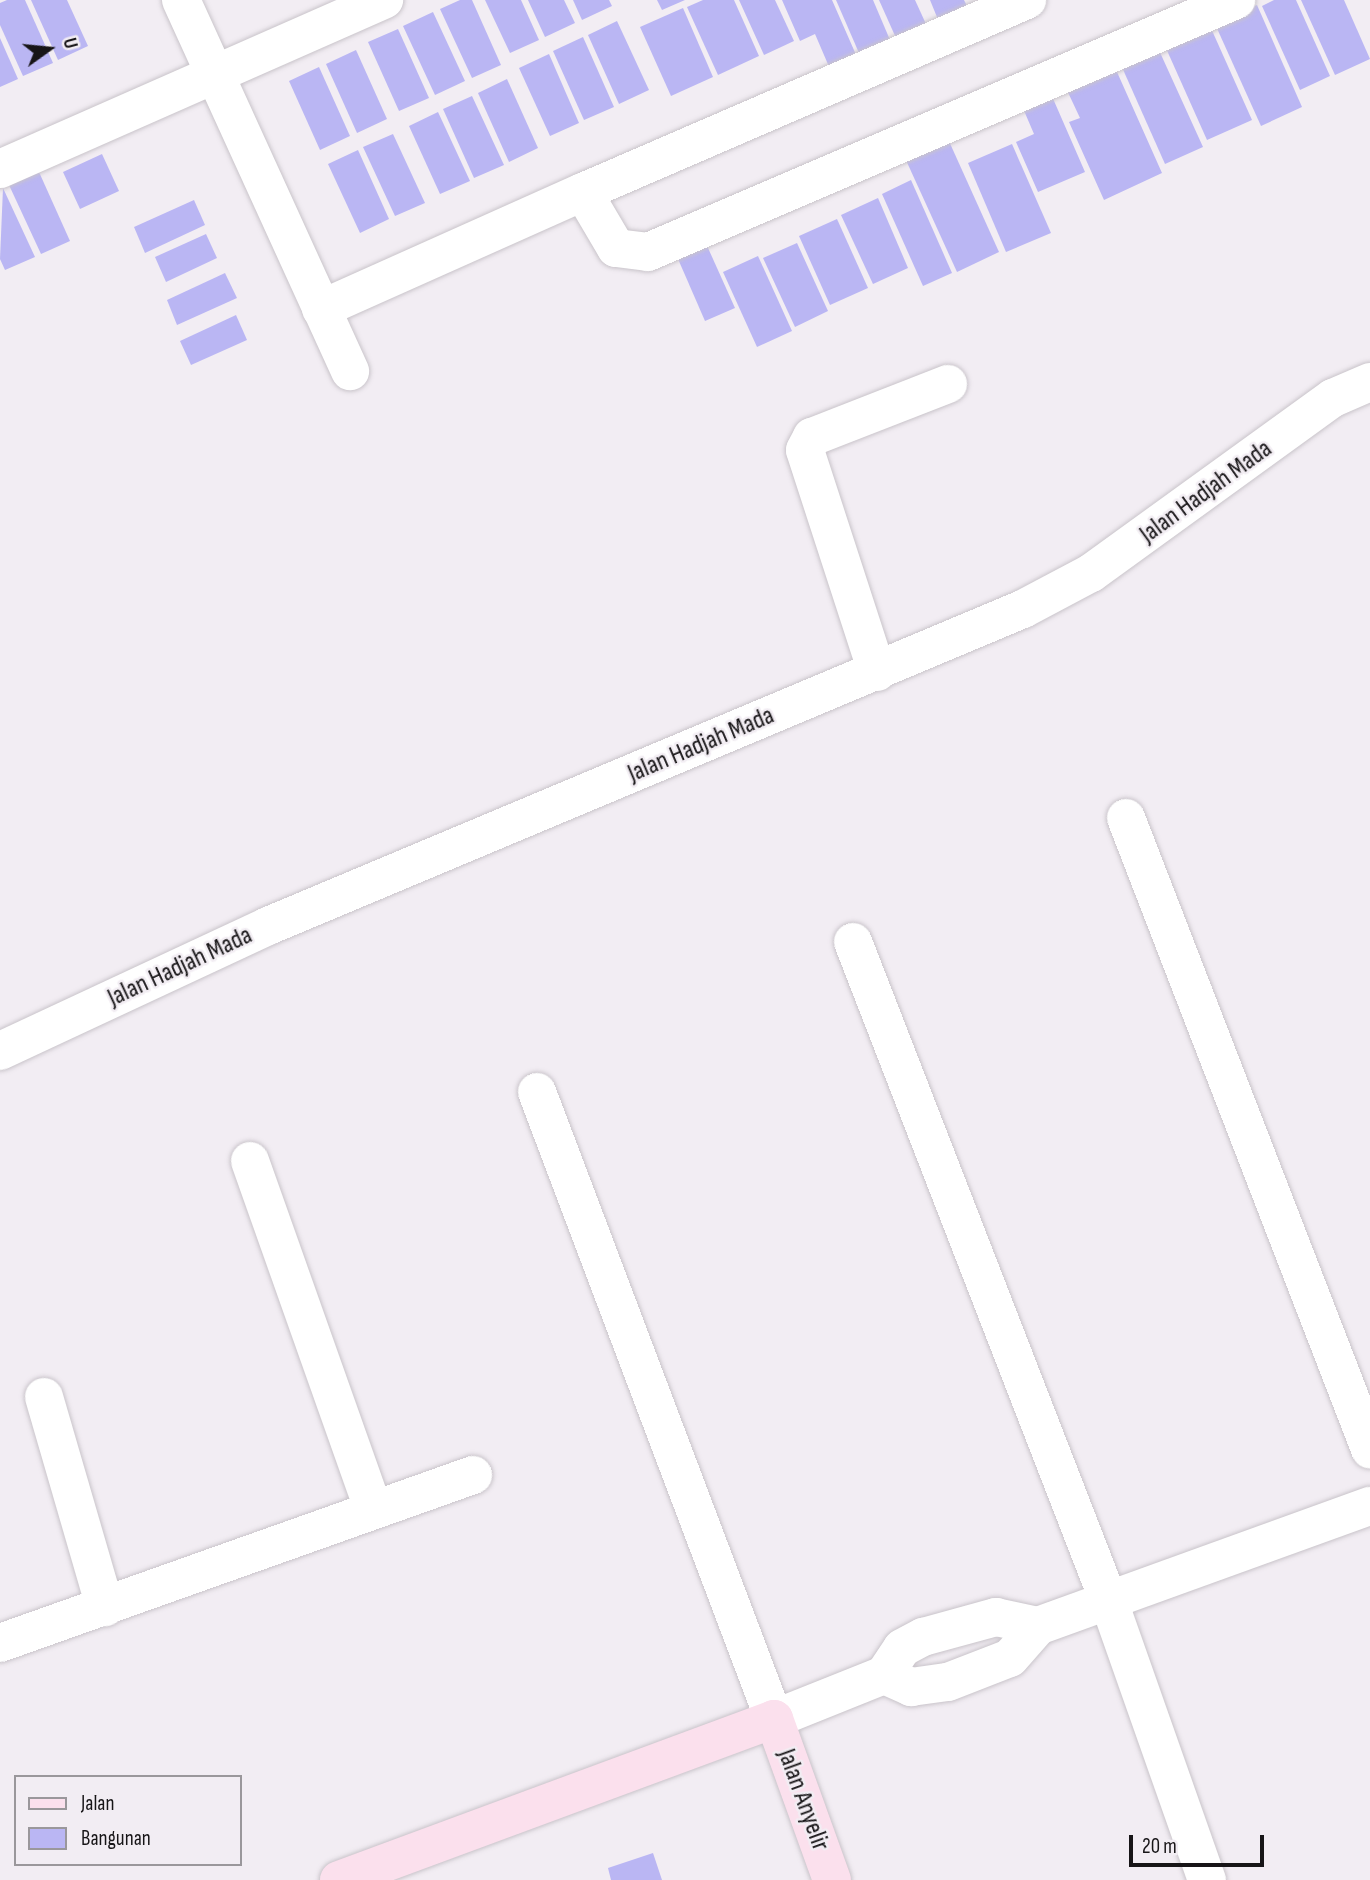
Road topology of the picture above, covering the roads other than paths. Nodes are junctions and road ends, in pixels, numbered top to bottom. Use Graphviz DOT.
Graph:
graph roads {
  1 [pos="181,0"];
  2 [pos="384,0"];
  3 [pos="1027,0"];
  4 [pos="1236,0"];
  5 [pos="213,75"];
  6 [pos="0,169"];
  7 [pos="583,192"];
  8 [pos="321,309"];
  9 [pos="350,371"];
  10 [pos="1370,382"];
  11 [pos="948,384"];
  12 [pos="877,672"];
  13 [pos="1126,818"];
  14 [pos="853,942"];
  15 [pos="0,1051"];
  16 [pos="537,1092"];
  17 [pos="250,1161"];
  18 [pos="44,1397"];
  19 [pos="1370,1449"];
  20 [pos="473,1475"];
  21 [pos="1370,1506"];
  22 [pos="373,1508"];
  23 [pos="1108,1600"];
  24 [pos="105,1606"];
  25 [pos="1038,1626"];
  26 [pos="0,1643"];
  27 [pos="884,1675"];
  28 [pos="774,1719"];
  29 [pos="339,1880"];
  30 [pos="832,1880"];
  31 [pos="1207,1880"];
  1 -- 5 [label="street"];
  2 -- 5 [label="street"];
  3 -- 7 [label="street"];
  4 -- 7 [label="street"];
  5 -- 6 [label="street"];
  5 -- 8 [label="street"];
  7 -- 8 [label="street"];
  8 -- 9 [label="street"];
  10 -- 12 [label="street, Jalan Hadjah Mada"];
  11 -- 12 [label="street"];
  12 -- 15 [label="street, Jalan Hadjah Mada"];
  13 -- 19 [label="street"];
  14 -- 23 [label="street"];
  16 -- 28 [label="street"];
  17 -- 22 [label="street"];
  18 -- 24 [label="street"];
  20 -- 22 [label="street"];
  21 -- 23 [label="street"];
  22 -- 24 [label="street"];
  23 -- 25 [label="street"];
  23 -- 31 [label="street"];
  24 -- 26 [label="street"];
  25 -- 27 [label="street"];
  25 -- 27 [label="street"];
  27 -- 28 [label="street"];
  28 -- 29 [label="street"];
  28 -- 30 [label="street, Jalan Anyelir"];
}
